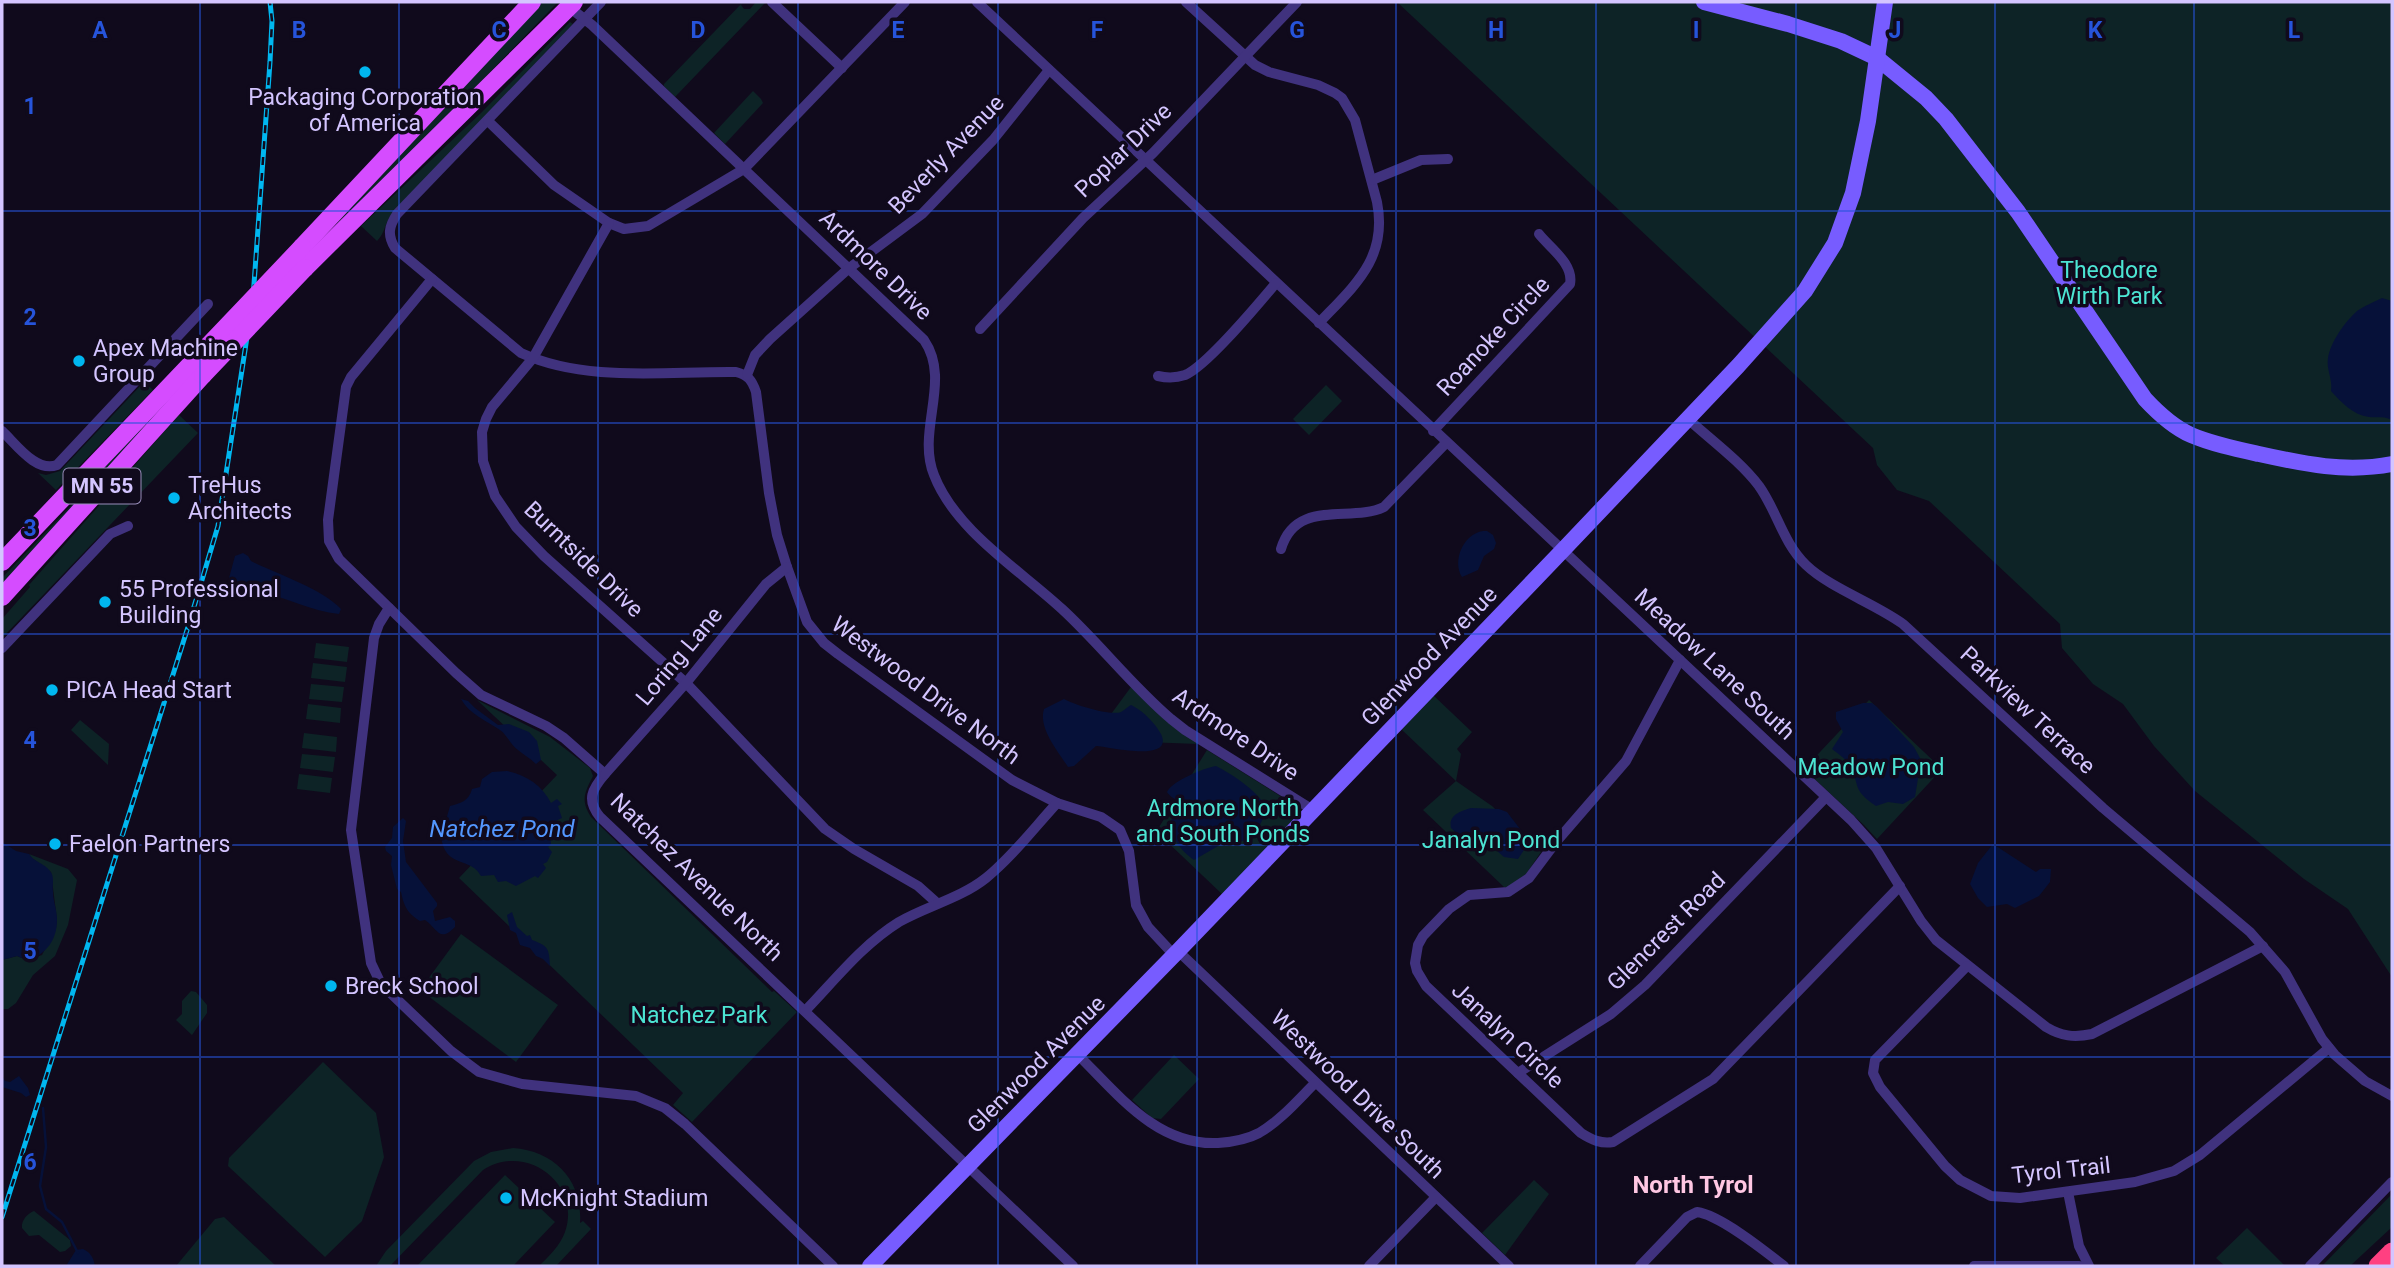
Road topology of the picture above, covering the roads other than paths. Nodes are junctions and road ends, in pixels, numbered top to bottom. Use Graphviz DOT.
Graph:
graph roads {
  1 [pos="532,2"];
  2 [pos="601,2"];
  3 [pos="772,2"];
  4 [pos="905,2"];
  5 [pos="977,2"];
  6 [pos="1186,2"];
  7 [pos="1297,2"];
  8 [pos="1704,2"];
  9 [pos="1885,2"];
  10 [pos="569,3"];
  11 [pos="585,19"];
  12 [pos="1245,56"];
  13 [pos="1877,58"];
  14 [pos="842,68"];
  15 [pos="1049,70"];
  16 [pos="488,121"];
  17 [pos="1448,159"];
  18 [pos="1145,160"];
  19 [pos="744,169"];
  20 [pos="1372,180"];
  21 [pos="609,223"];
  22 [pos="1539,234"];
  23 [pos="848,269"];
  24 [pos="432,279"];
  25 [pos="1276,283"];
  26 [pos="208,304"];
  27 [pos="1319,323"];
  28 [pos="980,329"];
  29 [pos="533,358"];
  30 [pos="747,375"];
  31 [pos="1158,376"];
  32 [pos="1688,419"];
  33 [pos="2,431"];
  34 [pos="1433,431"];
  35 [pos="1446,443"];
  36 [pos="2392,464"];
  37 [pos="128,526"];
  38 [pos="1282,549"];
  39 [pos="1563,550"];
  40 [pos="2,562"];
  41 [pos="787,567"];
  42 [pos="2,597"];
  43 [pos="389,608"];
  44 [pos="2,648"];
  45 [pos="1680,660"];
  46 [pos="686,683"];
  47 [pos="605,774"];
  48 [pos="1826,797"];
  49 [pos="1056,803"];
  50 [pos="1313,810"];
  51 [pos="1900,886"];
  52 [pos="936,903"];
  53 [pos="2263,946"];
  54 [pos="1176,953"];
  55 [pos="1967,966"];
  56 [pos="806,1011"];
  57 [pos="2329,1048"];
  58 [pos="1077,1054"];
  59 [pos="1518,1073"];
  60 [pos="1315,1083"];
  61 [pos="2392,1096"];
  62 [pos="968,1165"];
  63 [pos="2392,1182"];
  64 [pos="2068,1192"];
  65 [pos="1436,1197"];
  66 [pos="2392,1252"];
  67 [pos="833,1266"];
  68 [pos="870,1266"];
  69 [pos="1073,1266"];
  70 [pos="1369,1266"];
  71 [pos="1509,1266"];
  72 [pos="1640,1266"];
  73 [pos="1784,1266"];
  74 [pos="1974,1266"];
  75 [pos="2079,1266"];
  76 [pos="2089,1266"];
  77 [pos="2310,1266"];
  78 [pos="2378,1266"];
  1 -- 40 [label="main road, MN 55, bridge"];
  2 -- 11 [label="street"];
  3 -- 14 [label="street"];
  4 -- 14 [label="street"];
  5 -- 15 [label="street, Meadow Lane South"];
  6 -- 12 [label="street"];
  7 -- 12 [label="street, Poplar Drive"];
  8 -- 13 [label="street"];
  9 -- 13 [label="street, Glenwood Avenue"];
  10 -- 11 [label="street, Ardmore Drive"];
  10 -- 42 [label="main road, MN 55, bridge"];
  11 -- 16 [label="street"];
  11 -- 19 [label="street, Ardmore Drive"];
  12 -- 18 [label="street, Poplar Drive"];
  12 -- 20 [label="street"];
  13 -- 32 [label="street, Glenwood Avenue"];
  13 -- 36 [label="street"];
  14 -- 19 [label="street"];
  15 -- 18 [label="street, Meadow Lane South"];
  15 -- 23 [label="street, Beverly Avenue"];
  16 -- 21 [label="street"];
  16 -- 24 [label="street"];
  17 -- 20 [label="street"];
  18 -- 25 [label="street, Meadow Lane South"];
  18 -- 28 [label="street, Poplar Drive"];
  19 -- 21 [label="street"];
  19 -- 23 [label="street, Ardmore Drive"];
  20 -- 27 [label="street"];
  21 -- 29 [label="street, Burntside Drive"];
  22 -- 34 [label="street, Roanoke Circle"];
  23 -- 30 [label="street, Beverly Avenue"];
  23 -- 50 [label="street, Ardmore Drive"];
  24 -- 29 [label="street"];
  24 -- 43 [label="street, Natchez Avenue North"];
  25 -- 27 [label="street, Meadow Lane South"];
  25 -- 31 [label="street"];
  26 -- 33 [label="street"];
  27 -- 34 [label="street, Meadow Lane South"];
  29 -- 30 [label="street"];
  29 -- 46 [label="street, Burntside Drive"];
  30 -- 41 [label="street, Westwood Drive North"];
  32 -- 39 [label="street, Glenwood Avenue"];
  32 -- 53 [label="street, Parkview Terrace"];
  34 -- 35 [label="street, Meadow Lane South"];
  35 -- 38 [label="street"];
  35 -- 39 [label="street, Meadow Lane South"];
  37 -- 44 [label="street"];
  39 -- 45 [label="street, Meadow Lane South"];
  39 -- 50 [label="street, Glenwood Avenue"];
  41 -- 46 [label="street, Loring Lane"];
  41 -- 49 [label="street, Westwood Drive North"];
  43 -- 47 [label="street, Natchez Avenue North"];
  43 -- 67 [label="street"];
  45 -- 48 [label="street, Meadow Lane South"];
  45 -- 59 [label="street, Janalyn Circle"];
  46 -- 47 [label="street, Loring Lane"];
  46 -- 52 [label="street, Burntside Drive"];
  47 -- 56 [label="street, Natchez Avenue North"];
  48 -- 51 [label="street, Meadow Lane South"];
  48 -- 59 [label="street, Glencrest Road"];
  49 -- 52 [label="street"];
  49 -- 54 [label="street, Westwood Drive North"];
  50 -- 54 [label="street, Glenwood Avenue"];
  51 -- 55 [label="street, Meadow Lane South"];
  51 -- 59 [label="street, Janalyn Circle"];
  52 -- 56 [label="street"];
  53 -- 55 [label="street, Meadow Lane South"];
  53 -- 57 [label="street, Parkview Terrace"];
  54 -- 58 [label="street, Glenwood Avenue"];
  54 -- 60 [label="street, Westwood Drive South"];
  55 -- 64 [label="street, Tyrol Trail"];
  56 -- 62 [label="street, Natchez Avenue North"];
  57 -- 61 [label="street"];
  57 -- 64 [label="street, Tyrol Trail"];
  58 -- 60 [label="street"];
  58 -- 62 [label="street, Glenwood Avenue"];
  60 -- 65 [label="street, Westwood Drive South"];
  62 -- 68 [label="street, Glenwood Avenue"];
  62 -- 69 [label="street, Natchez Avenue North"];
  63 -- 77 [label="street"];
  64 -- 76 [label="street"];
  65 -- 70 [label="street"];
  65 -- 71 [label="street, Westwood Drive South"];
  66 -- 78 [label="highway"];
  72 -- 73 [label="street"];
  74 -- 75 [label="street"];
}
